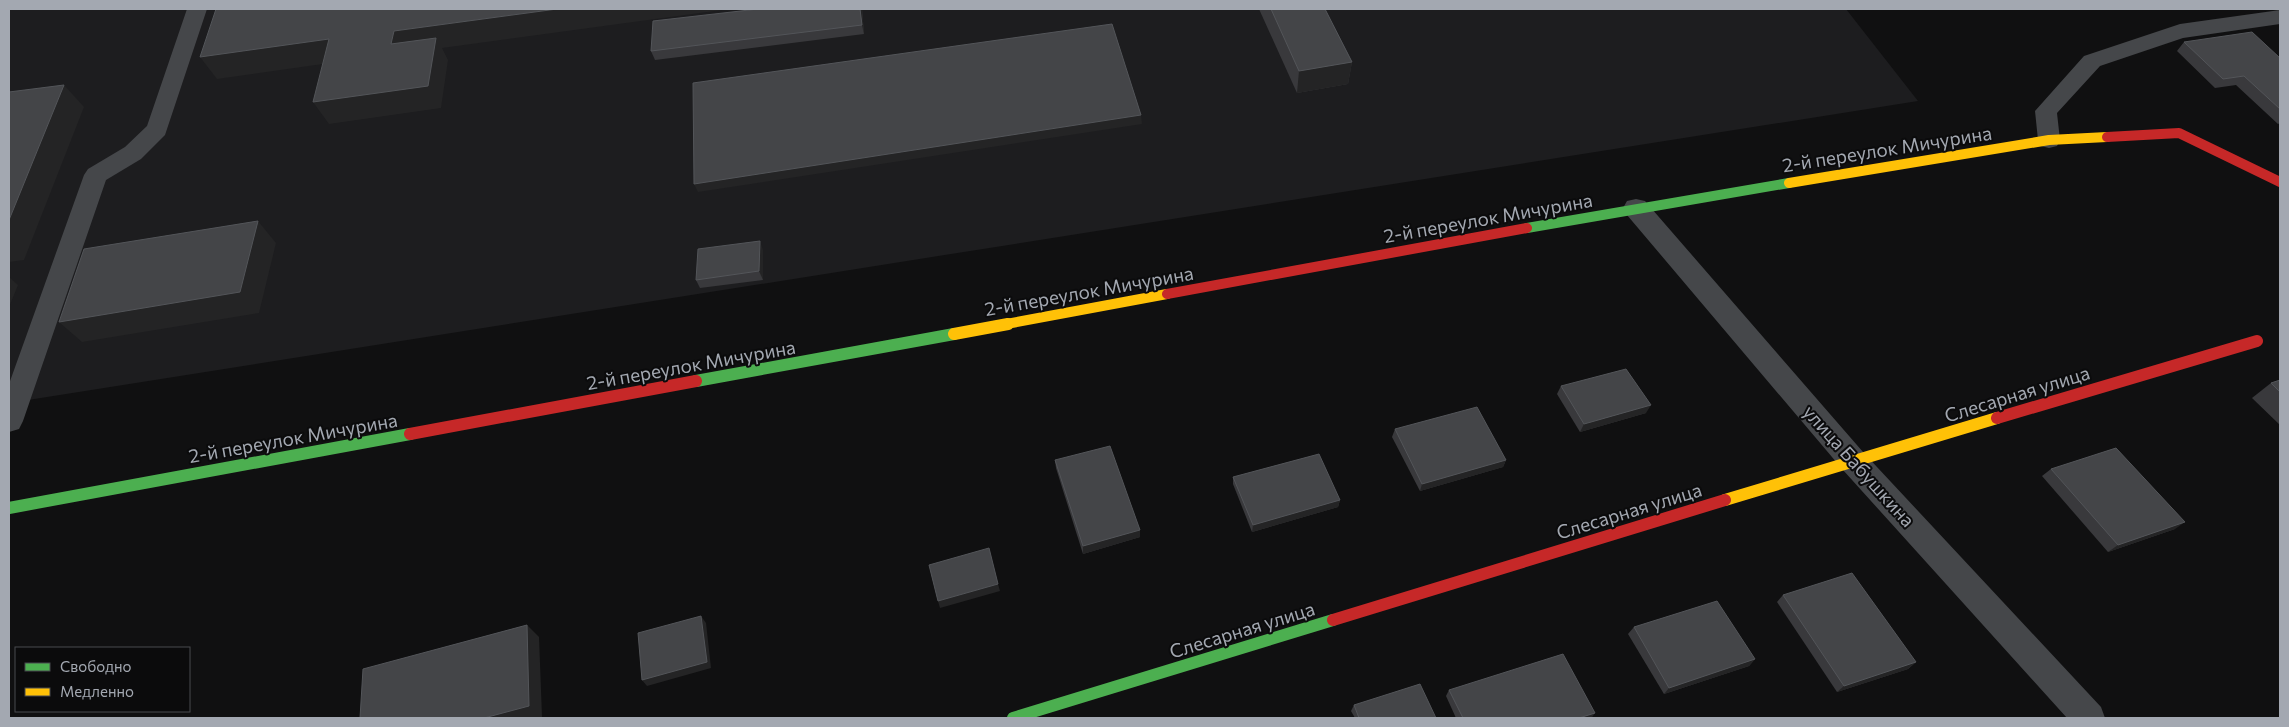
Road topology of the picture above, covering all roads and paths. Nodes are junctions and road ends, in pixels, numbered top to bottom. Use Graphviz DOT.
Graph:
graph roads {
  1 [pos="197,9"];
  2 [pos="2280,17"];
  3 [pos="2049,140"];
  4 [pos="2280,182"];
  5 [pos="1636,208"];
  6 [pos="2257,341"];
  7 [pos="9,422"];
  8 [pos="1853,461"];
  9 [pos="9,508"];
  10 [pos="1013,718"];
  11 [pos="2089,718"];
  1 -- 7 [label="lane"];
  2 -- 3 [label="lane"];
  3 -- 4 [label="street, 2-й переулок Мичурина"];
  3 -- 5 [label="street, 2-й переулок Мичурина"];
  5 -- 8 [label="street, улица Бабушкина"];
  5 -- 9 [label="street, 2-й переулок Мичурина"];
  6 -- 8 [label="street, Слесарная улица"];
  8 -- 10 [label="street, Слесарная улица"];
  8 -- 11 [label="street, улица Бабушкина"];
}
